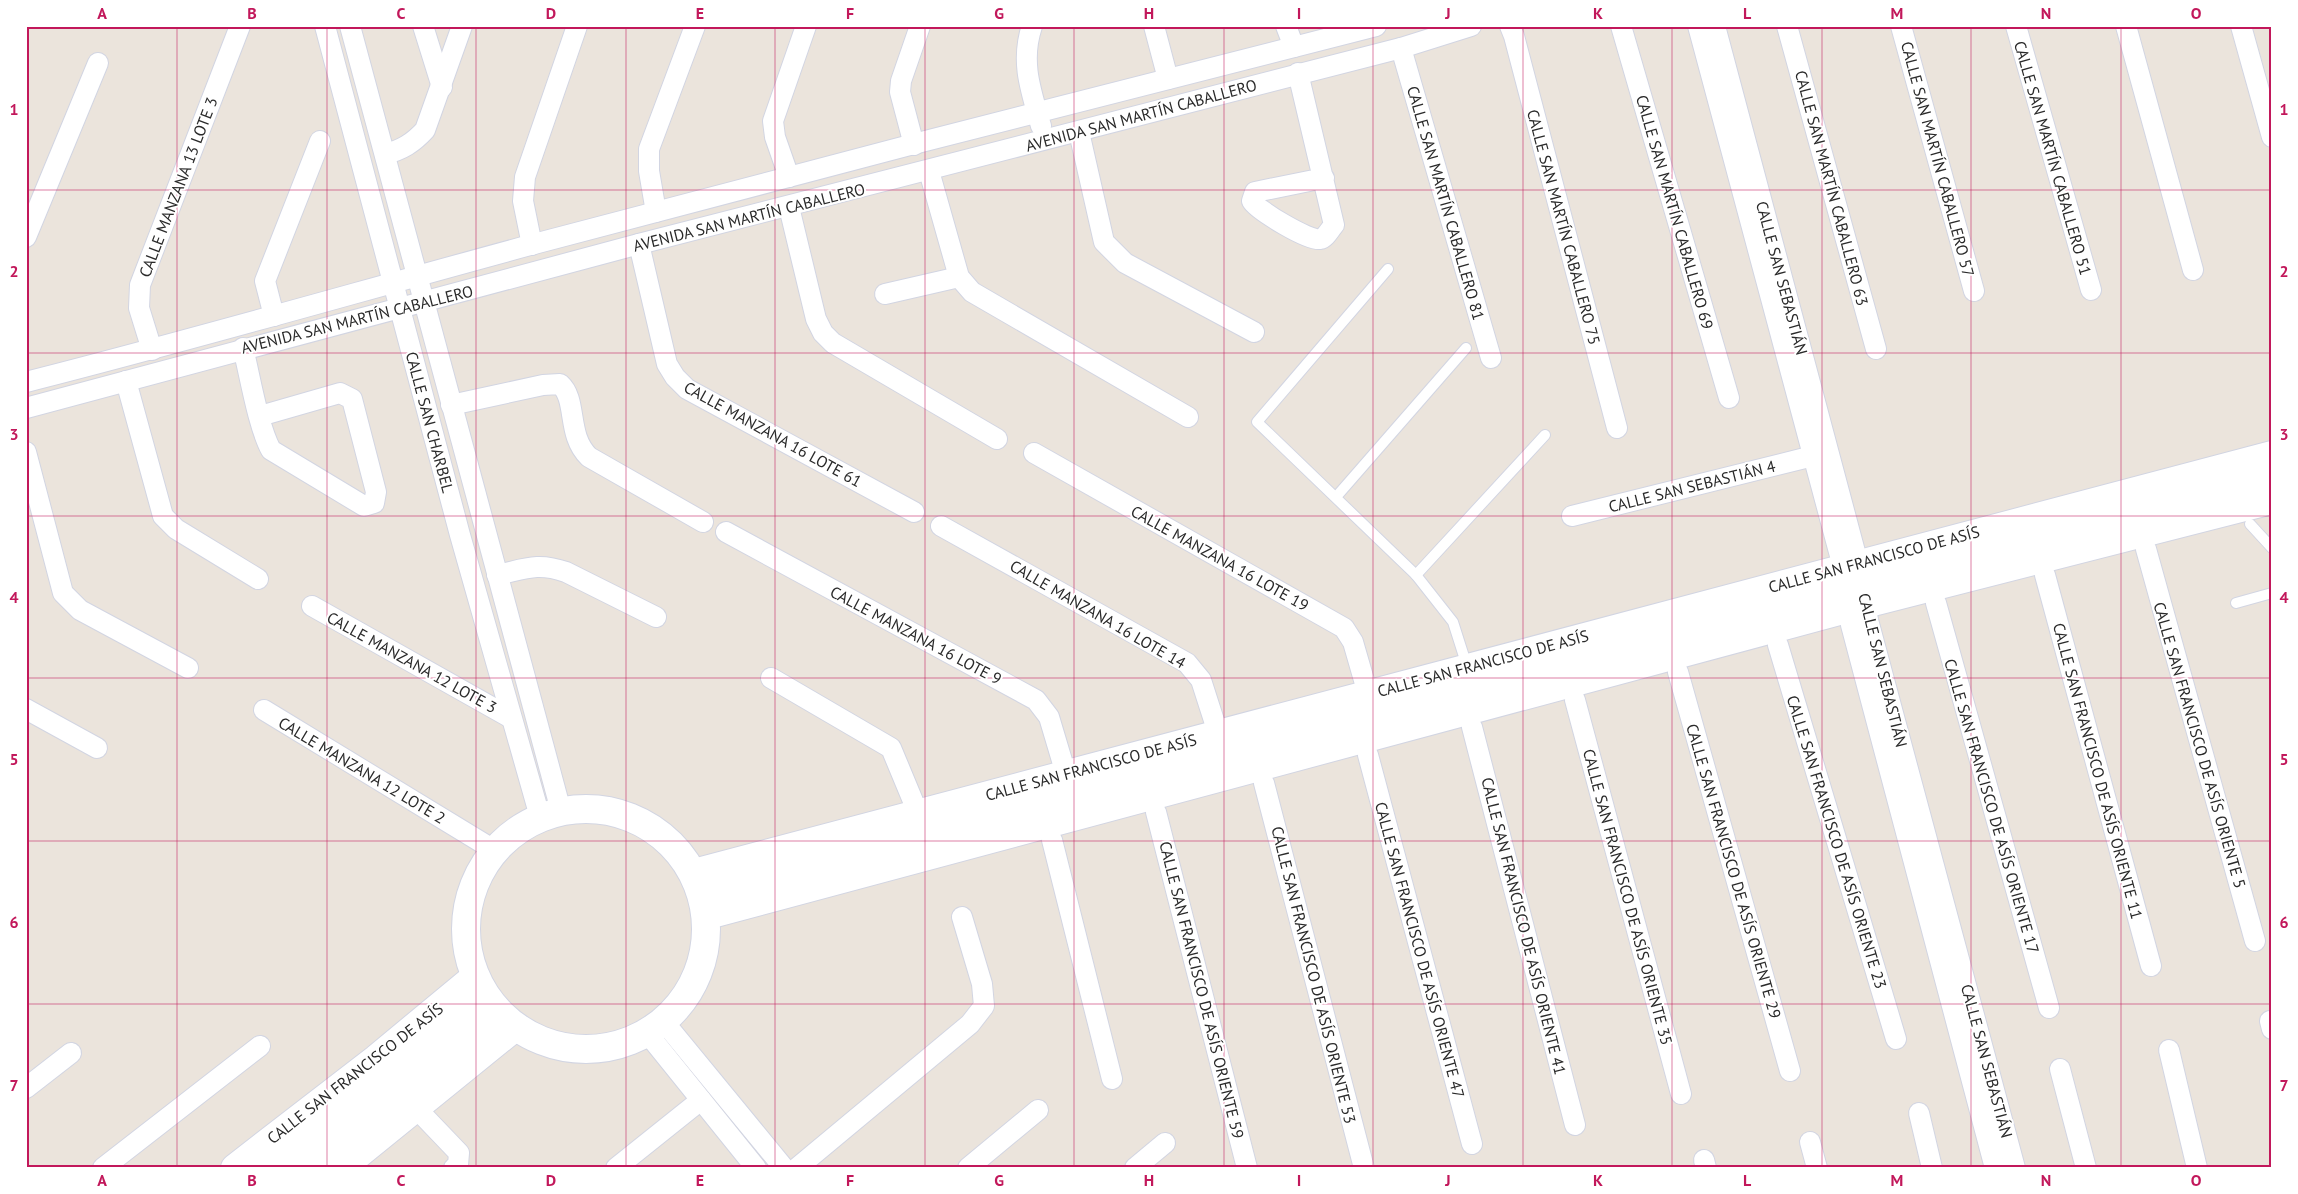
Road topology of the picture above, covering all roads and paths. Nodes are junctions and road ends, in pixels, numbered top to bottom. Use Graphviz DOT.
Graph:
graph roads {
  1 [pos="240,26"];
  2 [pos="325,26"];
  3 [pos="350,26"];
  4 [pos="423,26"];
  5 [pos="462,26"];
  6 [pos="577,26"];
  7 [pos="696,26"];
  8 [pos="806,26"];
  9 [pos="920,26"];
  10 [pos="1032,26"];
  11 [pos="1154,26"];
  12 [pos="1286,26"];
  13 [pos="1376,26"];
  14 [pos="1471,26"];
  15 [pos="1510,26"];
  16 [pos="1621,26"];
  17 [pos="1698,26"];
  18 [pos="1716,26"];
  19 [pos="1787,26"];
  20 [pos="1901,26"];
  21 [pos="2016,26"];
  22 [pos="2126,26"];
  23 [pos="2241,26"];
  24 [pos="1294,47"];
  25 [pos="1401,48"];
  26 [pos="98,63"];
  27 [pos="1298,74"];
  28 [pos="1168,79"];
  29 [pos="442,87"];
  30 [pos="1037,113"];
  31 [pos="1079,132"];
  32 [pos="2272,137"];
  33 [pos="1045,140"];
  34 [pos="320,141"];
  35 [pos="914,145"];
  36 [pos="384,154"];
  37 [pos="928,171"];
  38 [pos="788,177"];
  39 [pos="1324,178"];
  40 [pos="789,207"];
  41 [pos="656,212"];
  42 [pos="26,238"];
  43 [pos="532,244"];
  44 [pos="638,244"];
  45 [pos="1388,269"];
  46 [pos="2193,270"];
  47 [pos="417,277"];
  48 [pos="959,277"];
  49 [pos="393,284"];
  50 [pos="2091,290"];
  51 [pos="1974,291"];
  52 [pos="885,294"];
  53 [pos="425,303"];
  54 [pos="400,309"];
  55 [pos="274,316"];
  56 [pos="1254,332"];
  57 [pos="243,348"];
  58 [pos="1466,348"];
  59 [pos="1876,349"];
  60 [pos="152,350"];
  61 [pos="1491,358"];
  62 [pos="126,381"];
  63 [pos="26,382"];
  64 [pos="1729,398"];
  65 [pos="451,405"];
  66 [pos="26,408"];
  67 [pos="260,416"];
  68 [pos="1188,417"];
  69 [pos="1617,428"];
  70 [pos="1545,434"];
  71 [pos="997,439"];
  72 [pos="26,452"];
  73 [pos="1034,453"];
  74 [pos="2272,455"];
  75 [pos="1813,456"];
  76 [pos="2272,478"];
  77 [pos="1336,497"];
  78 [pos="2272,500"];
  79 [pos="914,512"];
  80 [pos="1572,516"];
  81 [pos="2261,521"];
  82 [pos="703,522"];
  83 [pos="941,526"];
  84 [pos="726,532"];
  85 [pos="2272,548"];
  86 [pos="2146,550"];
  87 [pos="497,575"];
  88 [pos="1416,575"];
  89 [pos="2045,575"];
  90 [pos="258,579"];
  91 [pos="2272,593"];
  92 [pos="1855,595"];
  93 [pos="1936,603"];
  94 [pos="2236,603"];
  95 [pos="312,606"];
  96 [pos="656,617"];
  97 [pos="1778,645"];
  98 [pos="1468,667"];
  99 [pos="188,668"];
  100 [pos="1678,672"];
  101 [pos="771,678"];
  102 [pos="1368,694"];
  103 [pos="1575,700"];
  104 [pos="26,709"];
  105 [pos="264,710"];
  106 [pos="511,718"];
  107 [pos="1472,727"];
  108 [pos="1218,734"];
  109 [pos="97,748"];
  110 [pos="1368,755"];
  111 [pos="1066,774"];
  112 [pos="1264,783"];
  113 [pos="1156,812"];
  114 [pos="918,813"];
  115 [pos="550,814"];
  116 [pos="1052,840"];
  117 [pos="494,850"];
  118 [pos="703,904"];
  119 [pos="962,917"];
  120 [pos="2255,941"];
  121 [pos="2151,966"];
  122 [pos="494,1004"];
  123 [pos="2049,1008"];
  124 [pos="656,1028"];
  125 [pos="1896,1039"];
  126 [pos="260,1046"];
  127 [pos="2168,1050"];
  128 [pos="71,1053"];
  129 [pos="2060,1069"];
  130 [pos="1790,1071"];
  131 [pos="1112,1078"];
  132 [pos="26,1088"];
  133 [pos="1681,1094"];
  134 [pos="701,1100"];
  135 [pos="415,1107"];
  136 [pos="1038,1110"];
  137 [pos="1919,1112"];
  138 [pos="1575,1125"];
  139 [pos="1810,1142"];
  140 [pos="1165,1144"];
  141 [pos="1472,1144"];
  142 [pos="103,1168"];
  143 [pos="235,1168"];
  144 [pos="271,1168"];
  145 [pos="307,1168"];
  146 [pos="341,1168"];
  147 [pos="454,1168"];
  148 [pos="616,1168"];
  149 [pos="756,1168"];
  150 [pos="784,1168"];
  151 [pos="797,1168"];
  152 [pos="968,1168"];
  153 [pos="1135,1168"];
  154 [pos="1247,1168"];
  155 [pos="1364,1168"];
  156 [pos="1817,1168"];
  157 [pos="1932,1168"];
  158 [pos="1995,1168"];
  159 [pos="2015,1168"];
  160 [pos="2086,1168"];
  161 [pos="2197,1168"];
  1 -- 60 [label="street, CALLE MANZANA 13 LOTE 3"];
  2 -- 49 [label="street, CALLE SAN CHARBEL"];
  3 -- 36 [label="street, CALLE SAN CHARBEL"];
  4 -- 29 [label="street"];
  5 -- 29 [label="street"];
  6 -- 43 [label="street"];
  7 -- 41 [label="street"];
  8 -- 38 [label="street"];
  9 -- 35 [label="street"];
  10 -- 30 [label="street"];
  11 -- 28 [label="street"];
  12 -- 24 [label="street"];
  13 -- 24 [label="street, AVENIDA SAN MARTÍN CABALLERO"];
  14 -- 25 [label="street, AVENIDA SAN MARTÍN CABALLERO"];
  15 -- 69 [label="street, CALLE SAN MARTÍN CABALLERO 75"];
  16 -- 64 [label="street, CALLE SAN MARTÍN CABALLERO 69"];
  17 -- 75 [label="street, CALLE SAN SEBASTIÁN"];
  18 -- 92 [label="street, CALLE SAN SEBASTIÁN"];
  19 -- 59 [label="street, CALLE SAN MARTÍN CABALLERO 63"];
  20 -- 51 [label="street, CALLE SAN MARTÍN CABALLERO 57"];
  21 -- 50 [label="street, CALLE SAN MARTÍN CABALLERO 51"];
  22 -- 46 [label="street"];
  23 -- 32 [label="street"];
  24 -- 28 [label="street, AVENIDA SAN MARTÍN CABALLERO"];
  25 -- 27 [label="street, AVENIDA SAN MARTÍN CABALLERO"];
  25 -- 61 [label="street, CALLE SAN MARTÍN CABALLERO 81"];
  26 -- 42 [label="street"];
  27 -- 31 [label="street, AVENIDA SAN MARTÍN CABALLERO"];
  27 -- 39 [label="street"];
  28 -- 30 [label="street, AVENIDA SAN MARTÍN CABALLERO"];
  29 -- 36 [label="street"];
  30 -- 33 [label="street"];
  30 -- 35 [label="street, AVENIDA SAN MARTÍN CABALLERO"];
  31 -- 33 [label="street, AVENIDA SAN MARTÍN CABALLERO"];
  31 -- 56 [label="street"];
  33 -- 37 [label="street, AVENIDA SAN MARTÍN CABALLERO"];
  34 -- 55 [label="street"];
  35 -- 38 [label="street, AVENIDA SAN MARTÍN CABALLERO"];
  36 -- 47 [label="street, CALLE SAN CHARBEL"];
  37 -- 40 [label="street, AVENIDA SAN MARTÍN CABALLERO"];
  37 -- 48 [label="street"];
  38 -- 41 [label="street, AVENIDA SAN MARTÍN CABALLERO"];
  40 -- 44 [label="street, AVENIDA SAN MARTÍN CABALLERO"];
  40 -- 71 [label="street"];
  41 -- 43 [label="street, AVENIDA SAN MARTÍN CABALLERO"];
  43 -- 47 [label="street, AVENIDA SAN MARTÍN CABALLERO"];
  44 -- 53 [label="street, AVENIDA SAN MARTÍN CABALLERO"];
  44 -- 79 [label="street, CALLE MANZANA 16 LOTE 61"];
  45 -- 77 [label="lane"];
  47 -- 49 [label="street, AVENIDA SAN MARTÍN CABALLERO"];
  47 -- 53 [label="street, CALLE SAN CHARBEL"];
  48 -- 52 [label="street"];
  48 -- 68 [label="street"];
  49 -- 54 [label="street, CALLE SAN CHARBEL"];
  49 -- 55 [label="street, AVENIDA SAN MARTÍN CABALLERO"];
  53 -- 54 [label="street, AVENIDA SAN MARTÍN CABALLERO"];
  53 -- 65 [label="street, CALLE SAN CHARBEL"];
  54 -- 57 [label="street, AVENIDA SAN MARTÍN CABALLERO"];
  54 -- 106 [label="street, CALLE SAN CHARBEL"];
  55 -- 60 [label="street, AVENIDA SAN MARTÍN CABALLERO"];
  57 -- 62 [label="street, AVENIDA SAN MARTÍN CABALLERO"];
  57 -- 67 [label="street"];
  58 -- 77 [label="lane"];
  60 -- 63 [label="street, AVENIDA SAN MARTÍN CABALLERO"];
  62 -- 66 [label="street, AVENIDA SAN MARTÍN CABALLERO"];
  62 -- 90 [label="street"];
  65 -- 82 [label="street"];
  65 -- 87 [label="street, CALLE SAN CHARBEL"];
  67 -- 67 [label="street"];
  70 -- 88 [label="lane"];
  72 -- 99 [label="street"];
  73 -- 102 [label="street, CALLE MANZANA 16 LOTE 19"];
  74 -- 92 [label="street, CALLE SAN FRANCISCO DE ASÍS"];
  75 -- 80 [label="street, CALLE SAN SEBASTIÁN 4"];
  75 -- 92 [label="street, CALLE SAN SEBASTIÁN"];
  76 -- 92 [label="street, CALLE SAN FRANCISCO DE ASÍS"];
  77 -- 88 [label="lane"];
  78 -- 92 [label="street, CALLE SAN FRANCISCO DE ASÍS"];
  81 -- 85 [label="lane"];
  81 -- 86 [label="street, CALLE SAN FRANCISCO DE ASÍS"];
  83 -- 108 [label="street, CALLE MANZANA 16 LOTE 14"];
  84 -- 111 [label="street, CALLE MANZANA 16 LOTE 9"];
  86 -- 89 [label="street, CALLE SAN FRANCISCO DE ASÍS"];
  86 -- 120 [label="street, CALLE SAN FRANCISCO DE ASÍS ORIENTE 5"];
  87 -- 96 [label="street"];
  87 -- 115 [label="street, CALLE SAN CHARBEL"];
  88 -- 98 [label="lane"];
  89 -- 93 [label="street, CALLE SAN FRANCISCO DE ASÍS"];
  89 -- 121 [label="street, CALLE SAN FRANCISCO DE ASÍS ORIENTE 11"];
  91 -- 94 [label="lane"];
  92 -- 93 [label="street, CALLE SAN FRANCISCO DE ASÍS"];
  92 -- 97 [label="street, CALLE SAN FRANCISCO DE ASÍS"];
  92 -- 98 [label="street, CALLE SAN FRANCISCO DE ASÍS"];
  92 -- 118 [label="street, CALLE SAN FRANCISCO DE ASÍS"];
  92 -- 158 [label="street, CALLE SAN SEBASTIÁN"];
  92 -- 159 [label="street, CALLE SAN SEBASTIÁN"];
  93 -- 123 [label="street, CALLE SAN FRANCISCO DE ASÍS ORIENTE 17"];
  95 -- 106 [label="street, CALLE MANZANA 12 LOTE 3"];
  97 -- 100 [label="street, CALLE SAN FRANCISCO DE ASÍS"];
  97 -- 125 [label="street, CALLE SAN FRANCISCO DE ASÍS ORIENTE 23"];
  98 -- 102 [label="street, CALLE SAN FRANCISCO DE ASÍS"];
  100 -- 103 [label="street, CALLE SAN FRANCISCO DE ASÍS"];
  100 -- 130 [label="street, CALLE SAN FRANCISCO DE ASÍS ORIENTE 29"];
  101 -- 114 [label="street"];
  102 -- 108 [label="street, CALLE SAN FRANCISCO DE ASÍS"];
  103 -- 107 [label="street, CALLE SAN FRANCISCO DE ASÍS"];
  103 -- 133 [label="street, CALLE SAN FRANCISCO DE ASÍS ORIENTE 35"];
  104 -- 109 [label="street"];
  105 -- 117 [label="street, CALLE MANZANA 12 LOTE 2"];
  106 -- 115 [label="street, CALLE SAN CHARBEL"];
  107 -- 110 [label="street, CALLE SAN FRANCISCO DE ASÍS"];
  107 -- 138 [label="street, CALLE SAN FRANCISCO DE ASÍS ORIENTE 41"];
  108 -- 111 [label="street, CALLE SAN FRANCISCO DE ASÍS"];
  110 -- 112 [label="street, CALLE SAN FRANCISCO DE ASÍS"];
  110 -- 141 [label="street, CALLE SAN FRANCISCO DE ASÍS ORIENTE 47"];
  111 -- 114 [label="street, CALLE SAN FRANCISCO DE ASÍS"];
  112 -- 113 [label="street, CALLE SAN FRANCISCO DE ASÍS"];
  112 -- 155 [label="street, CALLE SAN FRANCISCO DE ASÍS ORIENTE 53"];
  113 -- 116 [label="street, CALLE SAN FRANCISCO DE ASÍS"];
  113 -- 154 [label="street, CALLE SAN FRANCISCO DE ASÍS ORIENTE 59"];
  114 -- 118 [label="street, CALLE SAN FRANCISCO DE ASÍS"];
  115 -- 117 [label="street"];
  115 -- 118 [label="street"];
  116 -- 118 [label="street, CALLE SAN FRANCISCO DE ASÍS"];
  116 -- 131 [label="street"];
  117 -- 122 [label="street"];
  118 -- 124 [label="street"];
  119 -- 151 [label="street"];
  122 -- 124 [label="street"];
  122 -- 135 [label="street"];
  122 -- 143 [label="street, CALLE SAN FRANCISCO DE ASÍS"];
  122 -- 144 [label="street, CALLE SAN FRANCISCO DE ASÍS"];
  122 -- 145 [label="street"];
  124 -- 134 [label="street"];
  124 -- 150 [label="street"];
  126 -- 142 [label="street"];
  127 -- 161 [label="street"];
  128 -- 132 [label="street"];
  129 -- 160 [label="street"];
  134 -- 148 [label="street"];
  134 -- 149 [label="street"];
  135 -- 146 [label="street"];
  135 -- 147 [label="street"];
  136 -- 152 [label="street"];
  137 -- 157 [label="street"];
  139 -- 156 [label="street"];
  140 -- 153 [label="street"];
}
